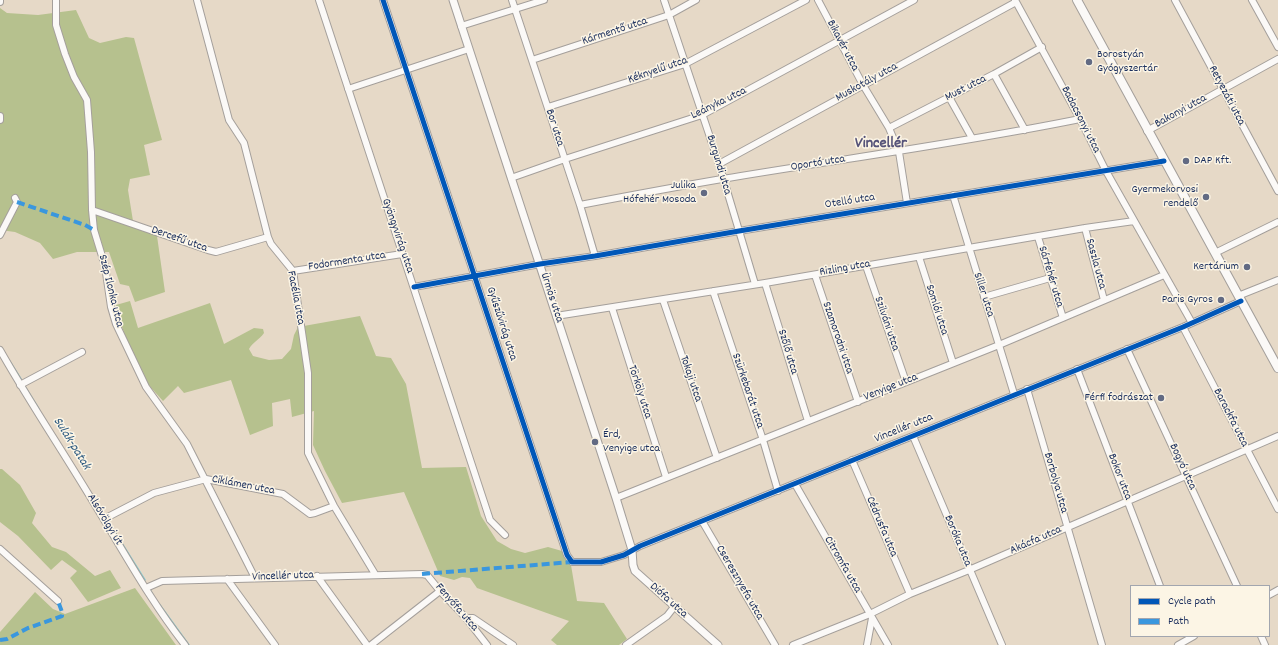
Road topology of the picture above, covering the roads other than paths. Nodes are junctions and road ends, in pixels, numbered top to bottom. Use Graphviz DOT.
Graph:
graph roads {
  1 [pos="56,0"];
  2 [pos="197,0"];
  3 [pos="319,0"];
  4 [pos="383,0"];
  5 [pos="453,0"];
  6 [pos="512,0"];
  7 [pos="544,0"];
  8 [pos="664,0"];
  9 [pos="696,0"];
  10 [pos="806,0"];
  11 [pos="818,0"];
  12 [pos="914,0"];
  13 [pos="1077,0"];
  14 [pos="1175,0"];
  15 [pos="1252,0"];
  16 [pos="1016,1"];
  17 [pos="515,10"];
  18 [pos="668,15"];
  19 [pos="461,26"];
  20 [pos="839,41"];
  21 [pos="1042,47"];
  22 [pos="1278,47"];
  23 [pos="468,50"];
  24 [pos="1278,59"];
  25 [pos="532,60"];
  26 [pos="685,64"];
  27 [pos="407,70"];
  28 [pos="994,74"];
  29 [pos="863,85"];
  30 [pos="348,89"];
  31 [pos="1223,89"];
  32 [pos="949,97"];
  33 [pos="548,108"];
  34 [pos="702,115"];
  35 [pos="0,116"];
  36 [pos="1080,119"];
  37 [pos="0,120"];
  38 [pos="889,128"];
  39 [pos="1025,130"];
  40 [pos="1148,131"];
  41 [pos="972,138"];
  42 [pos="899,152"];
  43 [pos="565,159"];
  44 [pos="1164,161"];
  45 [pos="718,164"];
  46 [pos="1106,171"];
  47 [pos="511,178"];
  48 [pos="722,179"];
  49 [pos="1278,191"];
  50 [pos="953,195"];
  51 [pos="15,198"];
  52 [pos="907,203"];
  53 [pos="580,205"];
  54 [pos="92,210"];
  55 [pos="1134,221"];
  56 [pos="1278,222"];
  57 [pos="1085,228"];
  58 [pos="739,231"];
  59 [pos="0,235"];
  60 [pos="268,237"];
  61 [pos="1038,237"];
  62 [pos="968,248"];
  63 [pos="1215,253"];
  64 [pos="402,254"];
  65 [pos="595,256"];
  66 [pos="919,257"];
  67 [pos="540,264"];
  68 [pos="866,266"];
  69 [pos="293,271"];
  70 [pos="815,274"];
  71 [pos="1164,275"];
  72 [pos="475,277"];
  73 [pos="1050,278"];
  74 [pos="1278,280"];
  75 [pos="765,283"];
  76 [pos="755,284"];
  77 [pos="414,287"];
  78 [pos="713,291"];
  79 [pos="984,297"];
  80 [pos="1240,299"];
  81 [pos="663,300"];
  82 [pos="1104,300"];
  83 [pos="612,308"];
  84 [pos="556,316"];
  85 [pos="1063,318"];
  86 [pos="1192,323"];
  87 [pos="1183,327"];
  88 [pos="999,345"];
  89 [pos="1127,349"];
  90 [pos="0,350"];
  91 [pos="82,352"];
  92 [pos="1276,358"];
  93 [pos="953,363"];
  94 [pos="1278,368"];
  95 [pos="1077,369"];
  96 [pos="906,382"];
  97 [pos="20,384"];
  98 [pos="1027,390"];
  99 [pos="1014,394"];
  100 [pos="858,402"];
  101 [pos="808,421"];
  102 [pos="913,436"];
  103 [pos="1278,436"];
  104 [pos="763,440"];
  105 [pos="1246,449"];
  106 [pos="717,458"];
  107 [pos="852,460"];
  108 [pos="1185,475"];
  109 [pos="666,477"];
  110 [pos="206,479"];
  111 [pos="795,484"];
  112 [pos="778,491"];
  113 [pos="616,498"];
  114 [pos="1128,500"];
  115 [pos="334,506"];
  116 [pos="1278,509"];
  117 [pos="104,518"];
  118 [pos="702,521"];
  119 [pos="1068,527"];
  120 [pos="505,535"];
  121 [pos="0,549"];
  122 [pos="632,550"];
  123 [pos="572,562"];
  124 [pos="969,570"];
  125 [pos="375,574"];
  126 [pos="422,574"];
  127 [pos="317,576"];
  128 [pos="255,578"];
  129 [pos="227,579"];
  130 [pos="1160,585"];
  131 [pos="1237,585"];
  132 [pos="146,588"];
  133 [pos="440,592"];
  134 [pos="910,594"];
  135 [pos="58,601"];
  136 [pos="674,607"];
  137 [pos="871,616"];
  138 [pos="466,618"];
  139 [pos="1192,637"];
  140 [pos="1180,644"];
  141 [pos="185,645"];
  142 [pos="275,645"];
  143 [pos="367,645"];
  144 [pos="371,645"];
  145 [pos="487,645"];
  146 [pos="513,645"];
  147 [pos="626,645"];
  148 [pos="718,645"];
  149 [pos="775,645"];
  150 [pos="794,645"];
  151 [pos="867,645"];
  152 [pos="888,645"];
  153 [pos="1002,645"];
  154 [pos="1102,645"];
  1 -- 54 [label="street, Szép Ilonka utca"];
  2 -- 60 [label="street, Facélia utca"];
  3 -- 30 [label="street, Gyöngyvirág utca"];
  4 -- 27 [label="street, Gyűszűvirág utca"];
  5 -- 19 [label="street, Ürmös utca"];
  6 -- 17 [label="street, Bor utca"];
  7 -- 17 [label="street"];
  8 -- 18 [label="street, Burgundi utca"];
  9 -- 18 [label="street, Kármentő utca"];
  10 -- 26 [label="street, Kéknyelű utca"];
  11 -- 20 [label="street, Bikavér utca"];
  12 -- 20 [label="street, Leányka utca"];
  13 -- 40 [label="main road"];
  14 -- 31 [label="street, Retyezáti utca"];
  15 -- 22 [label="street"];
  16 -- 21 [label="street, Badacsonyi utca"];
  16 -- 29 [label="street, Muskotály utca"];
  17 -- 19 [label="street"];
  17 -- 25 [label="street, Bor utca"];
  18 -- 25 [label="street, Kármentő utca"];
  18 -- 26 [label="street, Burgundi utca"];
  19 -- 23 [label="street, Ürmös utca"];
  20 -- 29 [label="street, Bikavér utca"];
  20 -- 34 [label="street, Leányka utca"];
  21 -- 28 [label="street, Must utca"];
  21 -- 36 [label="street, Badacsonyi utca"];
  23 -- 27 [label="street"];
  23 -- 47 [label="street, Ürmös utca"];
  24 -- 31 [label="street, Bakonyi utca"];
  25 -- 33 [label="street, Bor utca"];
  26 -- 33 [label="street, Kéknyelű utca"];
  26 -- 34 [label="street, Burgundi utca"];
  27 -- 30 [label="street"];
  27 -- 72 [label="street, Gyűszűvirág utca"];
  28 -- 32 [label="street, Must utca"];
  28 -- 39 [label="street"];
  29 -- 38 [label="street, Bikavér utca"];
  29 -- 45 [label="street, Muskotály utca"];
  30 -- 64 [label="street, Gyöngyvirág utca"];
  31 -- 40 [label="street, Bakonyi utca"];
  31 -- 49 [label="street, Retyezáti utca"];
  32 -- 38 [label="street, Must utca"];
  32 -- 41 [label="street"];
  33 -- 43 [label="street, Bor utca"];
  34 -- 43 [label="street, Leányka utca"];
  34 -- 45 [label="street, Burgundi utca"];
  35 -- 37 [label="street"];
  36 -- 39 [label="street, Oportó utca"];
  36 -- 46 [label="street, Badacsonyi utca"];
  38 -- 42 [label="street, Bikavér utca"];
  39 -- 41 [label="street, Oportó utca"];
  40 -- 44 [label="main road"];
  41 -- 42 [label="street, Oportó utca"];
  42 -- 48 [label="street, Oportó utca"];
  42 -- 52 [label="street, Bikavér utca"];
  43 -- 47 [label="street, Leányka utca"];
  43 -- 53 [label="street, Bor utca"];
  44 -- 46 [label="street, Otelló utca"];
  44 -- 63 [label="main road"];
  45 -- 48 [label="street, Burgundi utca"];
  46 -- 50 [label="street, Otelló utca"];
  46 -- 55 [label="street, Badacsonyi utca"];
  47 -- 67 [label="street, Ürmös utca"];
  48 -- 53 [label="street, Oportó utca"];
  48 -- 58 [label="street, Burgundi utca"];
  50 -- 52 [label="street, Otelló utca"];
  50 -- 62 [label="street, Siller utca"];
  51 -- 59 [label="street"];
  52 -- 58 [label="street, Otelló utca"];
  53 -- 65 [label="street, Bor utca"];
  54 -- 60 [label="street, Dercefű utca"];
  54 -- 110 [label="street, Szép Ilonka utca"];
  55 -- 57 [label="street, Rizling utca"];
  55 -- 71 [label="street, Badacsonyi utca"];
  56 -- 63 [label="street"];
  57 -- 61 [label="street, Rizling utca"];
  57 -- 82 [label="street, Saszla utca"];
  58 -- 65 [label="street, Otelló utca"];
  58 -- 76 [label="street, Burgundi utca"];
  60 -- 69 [label="street, Facélia utca"];
  61 -- 62 [label="street, Rizling utca"];
  61 -- 73 [label="street, Sárfehér utca"];
  62 -- 66 [label="street, Rizling utca"];
  62 -- 79 [label="street, Siller utca"];
  63 -- 80 [label="main road"];
  64 -- 69 [label="street, Fodormenta utca"];
  64 -- 77 [label="street, Gyöngyvirág utca"];
  65 -- 67 [label="street, Otelló utca"];
  66 -- 68 [label="street, Rizling utca"];
  66 -- 93 [label="street, Somlói utca"];
  67 -- 72 [label="street, Otelló utca"];
  67 -- 84 [label="street, Ürmös utca"];
  68 -- 70 [label="street, Rizling utca"];
  68 -- 96 [label="street, Szilváni utca"];
  69 -- 115 [label="street, Facélia utca"];
  70 -- 75 [label="street, Rizling utca"];
  70 -- 100 [label="street, Szamorodni utca"];
  71 -- 82 [label="street, Venyige utca"];
  71 -- 86 [label="street, Badacsonyi utca"];
  72 -- 77 [label="street, Otelló utca"];
  72 -- 123 [label="street, Gyűszűvirág utca"];
  73 -- 79 [label="street"];
  73 -- 85 [label="street, Sárfehér utca"];
  74 -- 80 [label="street, Vincellér utca"];
  75 -- 76 [label="street, Rizling utca"];
  75 -- 101 [label="street, Szőlő utca"];
  76 -- 78 [label="street, Rizling utca"];
  77 -- 120 [label="street, Gyöngyvirág utca"];
  78 -- 81 [label="street, Rizling utca"];
  78 -- 104 [label="street, Szürkebarát utca"];
  79 -- 88 [label="street, Siller utca"];
  80 -- 86 [label="street, Vincellér utca"];
  80 -- 92 [label="main road"];
  81 -- 83 [label="street, Rizling utca"];
  81 -- 106 [label="street, Tokaji utca"];
  82 -- 85 [label="street, Venyige utca"];
  83 -- 84 [label="street, Rizling utca"];
  83 -- 109 [label="street, Törköly utca"];
  84 -- 113 [label="street, Ürmös utca"];
  85 -- 88 [label="street, Venyige utca"];
  86 -- 87 [label="street, Vincellér utca"];
  87 -- 89 [label="street, Vincellér utca"];
  87 -- 105 [label="street, Barackfa utca"];
  88 -- 93 [label="street, Venyige utca"];
  88 -- 99 [label="street, Siller utca"];
  89 -- 95 [label="street, Vincellér utca"];
  89 -- 108 [label="street, Bogyó utca"];
  90 -- 97 [label="street, Alsóvölgyi út"];
  91 -- 97 [label="street"];
  92 -- 94 [label="main road"];
  93 -- 96 [label="street, Venyige utca"];
  95 -- 98 [label="street, Vincellér utca"];
  95 -- 114 [label="street, Bokor utca"];
  96 -- 100 [label="street, Venyige utca"];
  97 -- 117 [label="street, Alsóvölgyi út"];
  98 -- 99 [label="street, Vincellér utca"];
  98 -- 119 [label="street, Borbolya utca"];
  99 -- 102 [label="street, Vincellér utca"];
  100 -- 101 [label="street, Venyige utca"];
  101 -- 104 [label="street, Venyige utca"];
  102 -- 107 [label="street, Vincellér utca"];
  102 -- 124 [label="street, Boróka utca"];
  103 -- 105 [label="street, Akácfa utca"];
  104 -- 106 [label="street, Venyige utca"];
  104 -- 112 [label="street, Szürkebarát utca"];
  105 -- 108 [label="street, Akácfa utca"];
  105 -- 116 [label="street, Barackfa utca"];
  106 -- 109 [label="street, Venyige utca"];
  107 -- 111 [label="street, Vincellér utca"];
  107 -- 134 [label="street, Cédrusfa utca"];
  108 -- 114 [label="street, Akácfa utca"];
  108 -- 131 [label="street, Bogyó utca"];
  109 -- 113 [label="street, Venyige utca"];
  110 -- 115 [label="street, Ciklámen utca"];
  110 -- 117 [label="street, Ciklámen utca"];
  110 -- 128 [label="street, Szép Ilonka utca"];
  111 -- 112 [label="street, Vincellér utca"];
  111 -- 137 [label="street, Citromfa utca"];
  112 -- 118 [label="street, Vincellér utca"];
  113 -- 122 [label="street, Ürmös utca"];
  114 -- 119 [label="street, Akácfa utca"];
  114 -- 130 [label="street, Bokor utca"];
  115 -- 125 [label="street, Facélia utca"];
  117 -- 132 [label="street, Alsóvölgyi út"];
  118 -- 122 [label="street, Vincellér utca"];
  118 -- 149 [label="street, Cseresznyefa utca"];
  119 -- 124 [label="street, Akácfa utca"];
  119 -- 154 [label="street, Borbolya utca"];
  121 -- 135 [label="street"];
  122 -- 123 [label="street, Vincellér utca"];
  122 -- 136 [label="street, Diófa utca"];
  124 -- 134 [label="street, Akácfa utca"];
  124 -- 153 [label="street, Boróka utca"];
  125 -- 126 [label="street, Vincellér utca"];
  125 -- 127 [label="street, Vincellér utca"];
  126 -- 133 [label="street, Fenyőfa utca"];
  127 -- 128 [label="street, Vincellér utca"];
  127 -- 143 [label="street"];
  128 -- 129 [label="street, Vincellér utca"];
  129 -- 132 [label="street, Vincellér utca"];
  129 -- 142 [label="street"];
  132 -- 141 [label="street, Alsóvölgyi út"];
  133 -- 138 [label="street, Fenyőfa utca"];
  133 -- 144 [label="street"];
  134 -- 137 [label="street, Akácfa utca"];
  136 -- 147 [label="street"];
  136 -- 148 [label="street, Diófa utca"];
  137 -- 150 [label="street, Akácfa utca"];
  137 -- 151 [label="street"];
  137 -- 152 [label="street, Citromfa utca"];
  138 -- 145 [label="street, Fenyőfa utca"];
  138 -- 146 [label="street"];
  139 -- 140 [label="street"];
}
